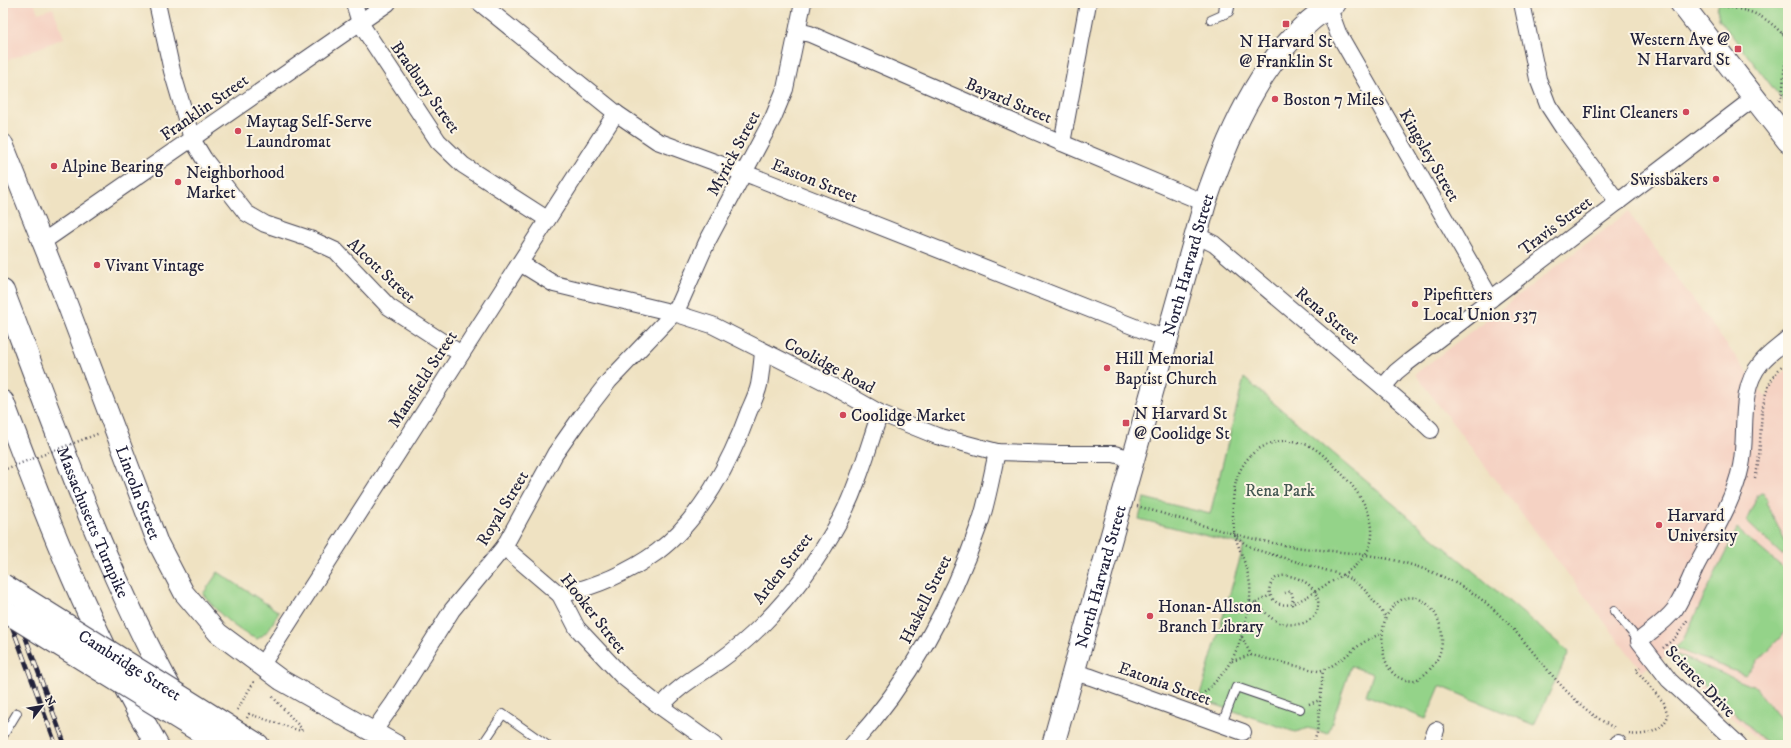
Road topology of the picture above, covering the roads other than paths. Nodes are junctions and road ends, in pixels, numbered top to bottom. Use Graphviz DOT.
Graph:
graph roads {
  1 [pos="157,3"];
  2 [pos="354,3"];
  3 [pos="388,3"];
  4 [pos="480,3"];
  5 [pos="803,3"];
  6 [pos="1088,3"];
  7 [pos="1224,3"];
  8 [pos="1230,3"];
  9 [pos="1522,3"];
  10 [pos="1681,3"];
  11 [pos="1703,3"];
  12 [pos="1330,4"];
  13 [pos="1223,15"];
  14 [pos="1212,20"];
  15 [pos="360,23"];
  16 [pos="798,31"];
  17 [pos="1706,36"];
  18 [pos="1754,98"];
  19 [pos="616,113"];
  20 [pos="192,139"];
  21 [pos="1788,141"];
  22 [pos="1062,143"];
  23 [pos="3,144"];
  24 [pos="744,172"];
  25 [pos="1618,202"];
  26 [pos="1205,203"];
  27 [pos="547,219"];
  28 [pos="1196,235"];
  29 [pos="41,242"];
  30 [pos="520,263"];
  31 [pos="3,291"];
  32 [pos="1491,299"];
  33 [pos="674,313"];
  34 [pos="1167,338"];
  35 [pos="1788,339"];
  36 [pos="763,352"];
  37 [pos="461,354"];
  38 [pos="1383,387"];
  39 [pos="3,402"];
  40 [pos="880,413"];
  41 [pos="1431,430"];
  42 [pos="997,452"];
  43 [pos="1133,459"];
  44 [pos="504,546"];
  45 [pos="3,585"];
  46 [pos="560,595"];
  47 [pos="3,610"];
  48 [pos="1614,611"];
  49 [pos="1639,641"];
  50 [pos="259,672"];
  51 [pos="1073,672"];
  52 [pos="661,707"];
  53 [pos="1300,709"];
  54 [pos="17,714"];
  55 [pos="1222,724"];
  56 [pos="1436,730"];
  57 [pos="374,732"];
  58 [pos="1243,732"];
  59 [pos="249,733"];
  60 [pos="3,736"];
  61 [pos="157,745"];
  62 [pos="203,745"];
  63 [pos="222,745"];
  64 [pos="396,745"];
  65 [pos="482,745"];
  66 [pos="547,745"];
  67 [pos="714,745"];
  68 [pos="852,745"];
  69 [pos="1053,745"];
  70 [pos="1430,745"];
  71 [pos="1739,745"];
  1 -- 20 [label="street, Alcott Street"];
  2 -- 15 [label="street, Bradbury Street"];
  3 -- 15 [label="street, Franklin Street"];
  4 -- 19 [label="street, Easton Street"];
  5 -- 16 [label="street, Myrick Street"];
  6 -- 22 [label="street"];
  7 -- 13 [label="lane"];
  8 -- 13 [label="lane"];
  9 -- 25 [label="street"];
  10 -- 17 [label="main road"];
  11 -- 17 [label="main road"];
  12 -- 26 [label="main road, North Harvard Street"];
  12 -- 32 [label="street, Kingsley Street"];
  13 -- 14 [label="lane"];
  15 -- 20 [label="street, Franklin Street"];
  15 -- 27 [label="street, Bradbury Street"];
  16 -- 22 [label="street, Bayard Street"];
  16 -- 24 [label="street, Myrick Street"];
  17 -- 18 [label="main road"];
  18 -- 21 [label="main road"];
  18 -- 25 [label="street, Travis Street"];
  19 -- 24 [label="street, Easton Street"];
  19 -- 27 [label="street, Mansfield Street"];
  20 -- 29 [label="street, Franklin Street"];
  20 -- 37 [label="street, Alcott Street"];
  22 -- 26 [label="street, Bayard Street"];
  23 -- 29 [label="street, Lincoln Street"];
  24 -- 33 [label="street, Myrick Street"];
  24 -- 34 [label="street, Easton Street"];
  25 -- 32 [label="street, Travis Street"];
  26 -- 28 [label="main road, North Harvard Street"];
  27 -- 30 [label="street, Mansfield Street"];
  28 -- 34 [label="main road, North Harvard Street"];
  28 -- 38 [label="street, Rena Street"];
  29 -- 50 [label="street, Lincoln Street"];
  30 -- 33 [label="street, Coolidge Road"];
  30 -- 37 [label="street, Mansfield Street"];
  31 -- 62 [label="main road, Massachusetts Turnpike"];
  32 -- 38 [label="street, Travis Street"];
  33 -- 36 [label="street, Coolidge Road"];
  33 -- 44 [label="street, Royal Street"];
  34 -- 43 [label="main road, North Harvard Street"];
  35 -- 49 [label="street"];
  36 -- 40 [label="street, Coolidge Road"];
  36 -- 46 [label="street"];
  37 -- 50 [label="street, Mansfield Street"];
  38 -- 41 [label="street, Rena Street"];
  39 -- 61 [label="main road"];
  40 -- 42 [label="street, Coolidge Road"];
  40 -- 52 [label="street, Arden Street"];
  42 -- 43 [label="street, Coolidge Road"];
  42 -- 68 [label="street, Haskell Street"];
  43 -- 51 [label="main road, North Harvard Street"];
  44 -- 46 [label="street, Hooker Street"];
  44 -- 57 [label="street, Royal Street"];
  45 -- 59 [label="main road, Cambridge Street, bridge"];
  46 -- 52 [label="street, Hooker Street"];
  47 -- 63 [label="main road, Cambridge Street, bridge"];
  48 -- 49 [label="lane"];
  49 -- 71 [label="street, Science Drive"];
  50 -- 57 [label="street, Lincoln Street"];
  51 -- 55 [label="street, Eatonia Street"];
  51 -- 69 [label="main road, North Harvard Street"];
  52 -- 67 [label="street, Hooker Street"];
  53 -- 55 [label="lane"];
  54 -- 60 [label="lane"];
  55 -- 58 [label="street, Eatonia Street"];
  56 -- 70 [label="street"];
  57 -- 64 [label="street, Lincoln Street"];
  65 -- 66 [label="lane"];
}
